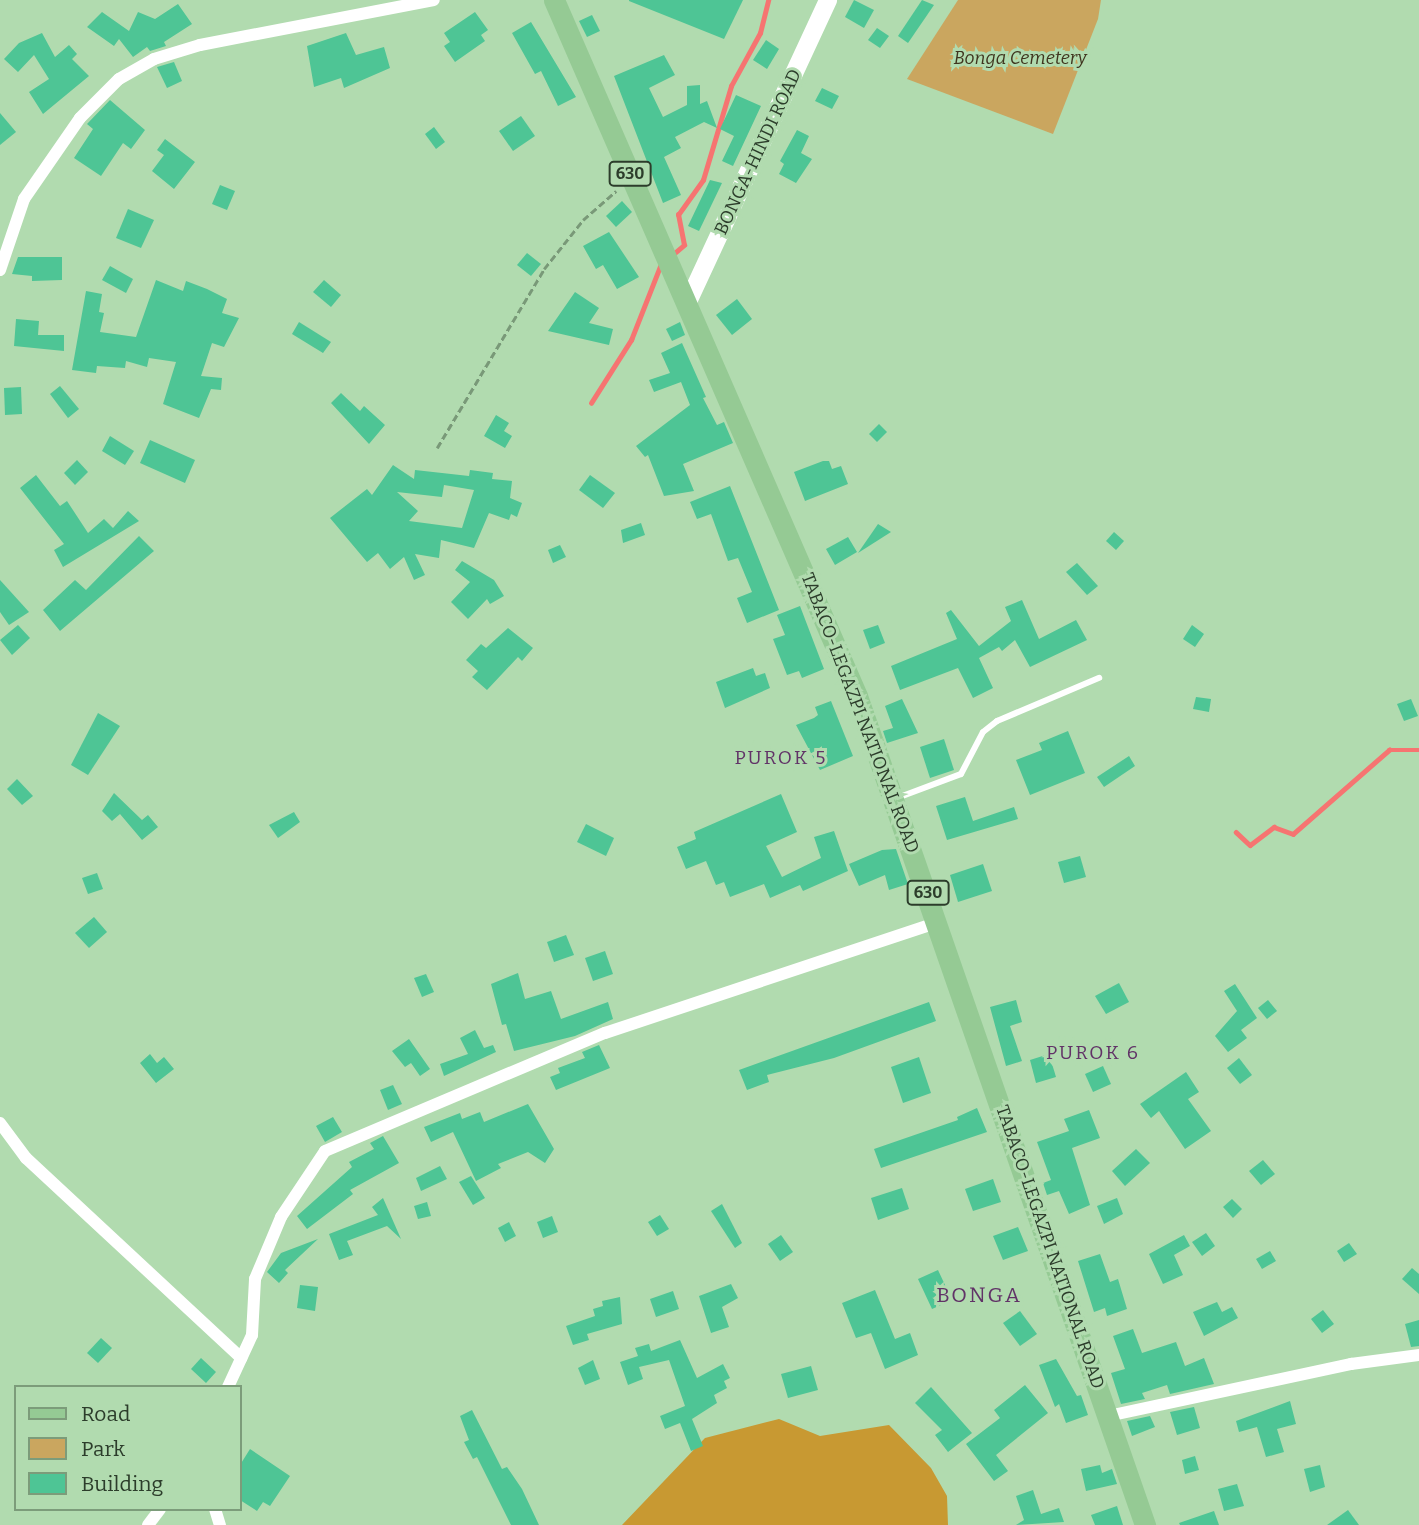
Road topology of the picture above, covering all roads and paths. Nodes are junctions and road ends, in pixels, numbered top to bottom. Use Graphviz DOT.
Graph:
graph roads {
  1 [pos="434,0"];
  2 [pos="554,0"];
  3 [pos="828,0"];
  4 [pos="632,178"];
  5 [pos="0,270"];
  6 [pos="687,304"];
  7 [pos="437,448"];
  8 [pos="1100,678"];
  9 [pos="895,799"];
  10 [pos="938,922"];
  11 [pos="0,1122"];
  12 [pos="1419,1355"];
  13 [pos="241,1358"];
  14 [pos="229,1385"];
  15 [pos="1108,1416"];
  16 [pos="1145,1525"];
  1 -- 5 [label="street"];
  2 -- 4 [label="main road, TABACO-LEGAZPI NATIONAL ROAD / 630"];
  3 -- 6 [label="street, BONGA-HINDI ROAD"];
  4 -- 6 [label="main road, TABACO-LEGAZPI NATIONAL ROAD / 630"];
  4 -- 7 [label="path"];
  6 -- 9 [label="main road, TABACO-LEGAZPI NATIONAL ROAD / 630"];
  8 -- 9 [label="lane"];
  9 -- 10 [label="main road, TABACO-LEGAZPI NATIONAL ROAD / 630"];
  10 -- 13 [label="street"];
  10 -- 15 [label="main road, TABACO-LEGAZPI NATIONAL ROAD / 630"];
  11 -- 13 [label="street"];
  12 -- 15 [label="street"];
  13 -- 14 [label="street"];
  15 -- 16 [label="main road, TABACO-LEGAZPI NATIONAL ROAD / 630"];
}
